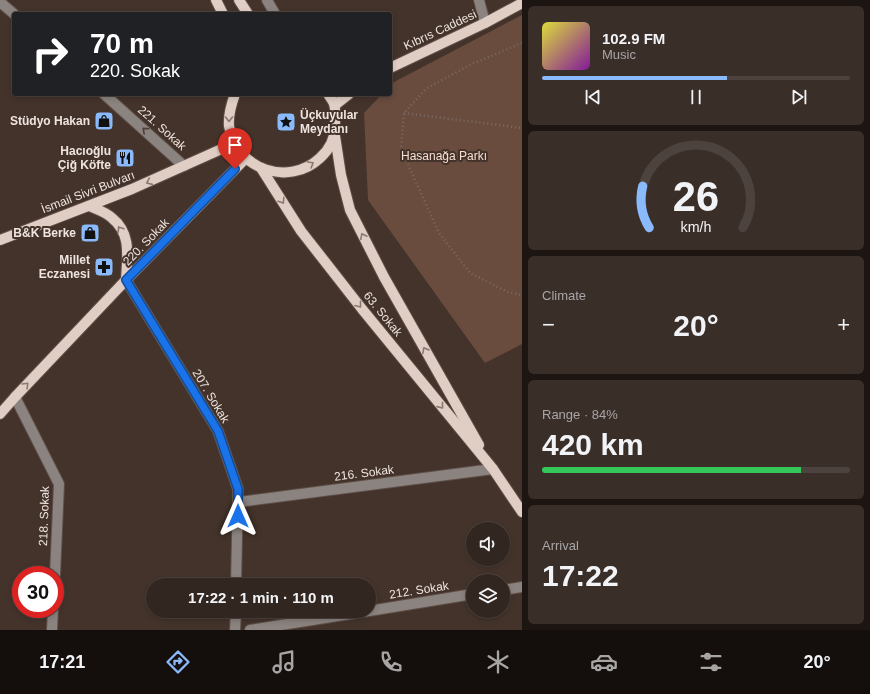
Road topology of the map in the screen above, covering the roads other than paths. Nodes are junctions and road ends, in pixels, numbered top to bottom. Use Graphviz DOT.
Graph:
graph roads {
  1 [pos="216,0"];
  2 [pos="239,0"];
  3 [pos="266,0"];
  4 [pos="479,0"];
  5 [pos="0,2"];
  6 [pos="522,3"];
  7 [pos="12,12"];
  8 [pos="222,12"];
  9 [pos="247,12"];
  10 [pos="274,12"];
  11 [pos="485,23"];
  12 [pos="392,67"];
  13 [pos="106,96"];
  14 [pos="234,96"];
  15 [pos="329,96"];
  16 [pos="346,96"];
  17 [pos="334,105"];
  18 [pos="335,136"];
  19 [pos="235,144"];
  20 [pos="246,158"];
  21 [pos="184,166"];
  22 [pos="261,168"];
  23 [pos="89,206"];
  24 [pos="0,240"];
  25 [pos="126,280"];
  26 [pos="15,397"];
  27 [pos="0,414"];
  28 [pos="493,469"];
  29 [pos="238,502"];
  30 [pos="522,512"];
  31 [pos="55,566"];
  32 [pos="236,578"];
  33 [pos="522,586"];
  34 [pos="510,589"];
  35 [pos="466,595"];
  36 [pos="376,610"];
  37 [pos="53,618"];
  38 [pos="236,618"];
  39 [pos="325,618"];
  40 [pos="52,630"];
  41 [pos="235,630"];
  42 [pos="250,630"];
  1 -- 8 [label="main road"];
  2 -- 9 [label="main road"];
  3 -- 10 [label="street"];
  4 -- 11 [label="street"];
  5 -- 7 [label="street"];
  6 -- 11 [label="main road, Kıbrıs Caddesi"];
  11 -- 12 [label="main road, Kıbrıs Caddesi"];
  21 -- 13 [label="street, 221. Sokak, one-way"];
  14 -- 19 [label="main road, one-way"];
  15 -- 17 [label="main road"];
  16 -- 17 [label="main road"];
  17 -- 18 [label="main road, 63. Sokak"];
  22 -- 18 [label="main road, one-way"];
  28 -- 18 [label="main road, 63. Sokak, one-way"];
  19 -- 20 [label="main road"];
  19 -- 21 [label="main road, İsmail Sivri Bulvarı"];
  20 -- 22 [label="main road"];
  20 -- 25 [label="main road, 220. Sokak"];
  21 -- 23 [label="main road, İsmail Sivri Bulvarı, one-way"];
  22 -- 28 [label="main road, 63. Sokak, one-way"];
  23 -- 24 [label="main road, İsmail Sivri Bulvarı"];
  25 -- 23 [label="main road, one-way"];
  26 -- 25 [label="main road, 220. Sokak, one-way"];
  25 -- 29 [label="street, 207. Sokak"];
  26 -- 27 [label="main road, 220. Sokak"];
  26 -- 31 [label="street, 218. Sokak"];
  28 -- 29 [label="street, 216. Sokak"];
  28 -- 30 [label="main road, 63. Sokak"];
  29 -- 32 [label="street, 207. Sokak"];
  33 -- 34 [label="street"];
  35 -- 36 [label="street, 212. Sokak"];
  37 -- 40 [label="street"];
  38 -- 41 [label="street"];
  39 -- 42 [label="street, 212. Sokak"];
}
